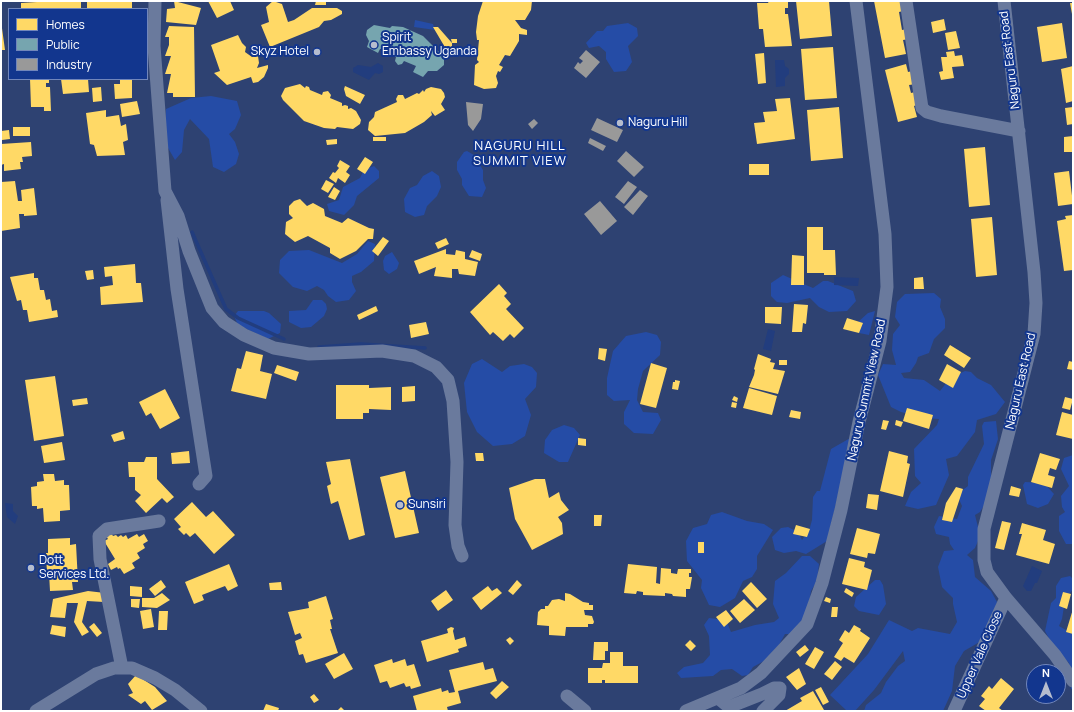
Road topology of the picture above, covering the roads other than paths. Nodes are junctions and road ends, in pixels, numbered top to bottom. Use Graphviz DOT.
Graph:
graph roads {
  1 [pos="155,1"];
  2 [pos="856,1"];
  3 [pos="906,1"];
  4 [pos="1004,1"];
  5 [pos="1019,131"];
  6 [pos="166,191"];
  7 [pos="199,484"];
  8 [pos="159,521"];
  9 [pos="462,556"];
  10 [pos="1006,598"];
  11 [pos="122,668"];
  12 [pos="1073,681"];
  13 [pos="567,696"];
  14 [pos="718,698"];
  15 [pos="36,711"];
  16 [pos="200,711"];
  17 [pos="585,711"];
  18 [pos="686,711"];
  19 [pos="763,711"];
  20 [pos="954,711"];
  1 -- 6 [label="street"];
  2 -- 14 [label="street, Naguru Summit View Road"];
  3 -- 5 [label="street"];
  4 -- 5 [label="street, Naguru East Road"];
  5 -- 10 [label="street, Naguru East Road"];
  6 -- 7 [label="street"];
  6 -- 9 [label="street"];
  8 -- 11 [label="street"];
  10 -- 12 [label="street, Naguru East Road"];
  10 -- 20 [label="street, Upper Vale Close"];
  11 -- 15 [label="street"];
  11 -- 16 [label="street"];
  13 -- 17 [label="street"];
  14 -- 18 [label="street, Naguru Summit View Road"];
  14 -- 19 [label="street"];
}
